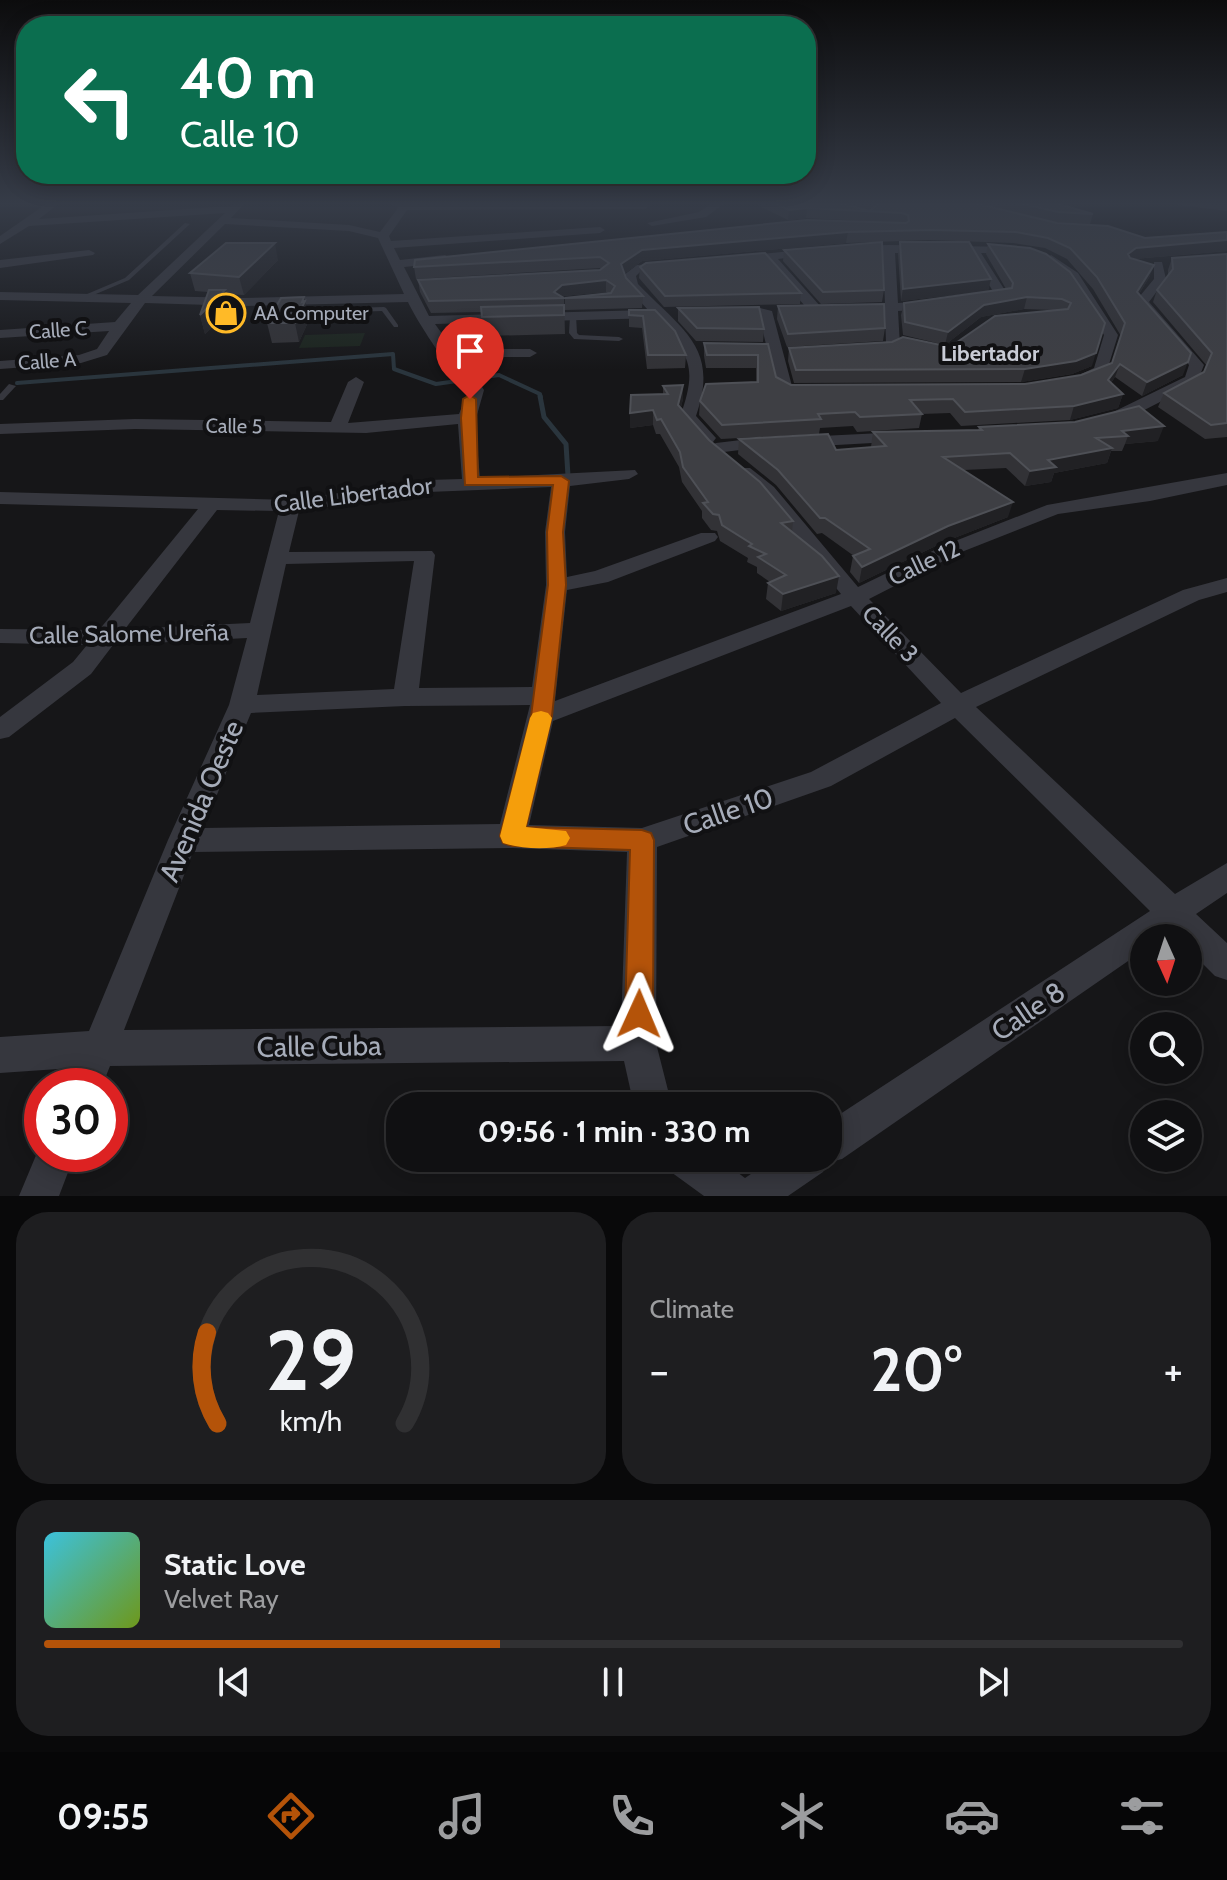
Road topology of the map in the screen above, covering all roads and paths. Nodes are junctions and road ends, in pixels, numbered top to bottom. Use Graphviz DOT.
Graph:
graph roads {
  1 [pos="50,258"];
  2 [pos="150,258"];
  3 [pos="183,258"];
  4 [pos="394,258"];
  5 [pos="459,258"];
  6 [pos="770,258"];
  7 [pos="890,258"];
  8 [pos="979,258"];
  9 [pos="1049,258"];
  10 [pos="727,262"];
  11 [pos="0,264"];
  12 [pos="397,264"];
  13 [pos="685,265"];
  14 [pos="1156,266"];
  15 [pos="0,296"];
  16 [pos="16,297"];
  17 [pos="82,298"];
  18 [pos="138,299"];
  19 [pos="416,300"];
  20 [pos="579,301"];
  21 [pos="374,304"];
  22 [pos="0,307"];
  23 [pos="893,309"];
  24 [pos="816,310"];
  25 [pos="831,310"];
  26 [pos="847,310"];
  27 [pos="321,311"];
  28 [pos="666,314"];
  29 [pos="573,316"];
  30 [pos="116,326"];
  31 [pos="396,326"];
  32 [pos="0,334"];
  33 [pos="619,339"];
  34 [pos="855,351"];
  35 [pos="447,353"];
  36 [pos="530,353"];
  37 [pos="0,365"];
  38 [pos="356,382"];
  39 [pos="1063,384"];
  40 [pos="12,386"];
  41 [pos="821,392"];
  42 [pos="0,398"];
  43 [pos="467,418"];
  44 [pos="1102,422"];
  45 [pos="337,428"];
  46 [pos="0,429"];
  47 [pos="913,436"];
  48 [pos="716,448"];
  49 [pos="629,474"];
  50 [pos="1227,479"];
  51 [pos="561,481"];
  52 [pos="471,482"];
  53 [pos="0,498"];
  54 [pos="211,505"];
  55 [pos="290,506"];
  56 [pos="708,537"];
  57 [pos="277,558"];
  58 [pos="557,585"];
  59 [pos="1227,585"];
  60 [pos="855,597"];
  61 [pos="258,630"];
  62 [pos="0,636"];
  63 [pos="106,638"];
  64 [pos="405,697"];
  65 [pos="242,705"];
  66 [pos="958,705"];
  67 [pos="542,706"];
  68 [pos="0,730"];
  69 [pos="512,836"];
  70 [pos="183,840"];
  71 [pos="642,840"];
  72 [pos="1227,876"];
  73 [pos="1174,911"];
  74 [pos="1227,965"];
  75 [pos="638,1043"];
  76 [pos="100,1048"];
  77 [pos="0,1055"];
  78 [pos="92,1068"];
  79 [pos="650,1092"];
  80 [pos="842,1136"];
  81 [pos="49,1172"];
  82 [pos="704,1172"];
  83 [pos="788,1172"];
  84 [pos="39,1196"];
  85 [pos="737,1196"];
  86 [pos="753,1196"];
  1 -- 11 [label="street"];
  2 -- 17 [label="lane"];
  3 -- 18 [label="street"];
  4 -- 12 [label="street"];
  5 -- 12 [label="street"];
  6 -- 10 [label="street"];
  6 -- 24 [label="street"];
  7 -- 23 [label="street"];
  8 -- 23 [label="street"];
  9 -- 39 [label="street"];
  12 -- 19 [label="street"];
  13 -- 28 [label="street, Calle 3"];
  14 -- 44 [label="street"];
  15 -- 16 [label="street"];
  16 -- 17 [label="street"];
  16 -- 22 [label="street"];
  17 -- 18 [label="street"];
  18 -- 21 [label="street"];
  18 -- 30 [label="street"];
  19 -- 20 [label="street"];
  19 -- 21 [label="street"];
  19 -- 29 [label="street"];
  19 -- 35 [label="street"];
  21 -- 27 [label="lane"];
  21 -- 31 [label="lane"];
  23 -- 26 [label="street"];
  23 -- 34 [label="street"];
  24 -- 25 [label="street"];
  24 -- 41 [label="street"];
  28 -- 29 [label="street"];
  28 -- 48 [label="street, Calle 3"];
  29 -- 33 [label="lane"];
  30 -- 32 [label="street, Calle C"];
  30 -- 37 [label="street, Calle A"];
  35 -- 36 [label="street"];
  35 -- 43 [label="street"];
  38 -- 45 [label="street"];
  40 -- 42 [label="lane"];
  43 -- 45 [label="street, Calle 5"];
  43 -- 52 [label="street"];
  45 -- 46 [label="street, Calle 5"];
  47 -- 48 [label="street"];
  48 -- 60 [label="street, Calle 3"];
  49 -- 51 [label="street, Calle Libertador"];
  50 -- 60 [label="street, Calle 12"];
  51 -- 52 [label="street, Calle Libertador"];
  51 -- 58 [label="street"];
  52 -- 55 [label="street, Calle Libertador"];
  53 -- 54 [label="street, Calle Libertador"];
  54 -- 55 [label="street, Calle Libertador"];
  54 -- 63 [label="street"];
  55 -- 57 [label="street, Avenida Oeste"];
  56 -- 58 [label="street"];
  57 -- 61 [label="street, Avenida Oeste"];
  57 -- 64 [label="street"];
  58 -- 67 [label="street"];
  59 -- 66 [label="street, Calle 10"];
  60 -- 66 [label="street, Calle 3"];
  60 -- 67 [label="street, Calle 12"];
  61 -- 63 [label="street, Calle Salome Ureña"];
  61 -- 65 [label="street, Avenida Oeste"];
  62 -- 63 [label="street, Calle Salome Ureña"];
  63 -- 68 [label="street"];
  64 -- 65 [label="street, Calle 12"];
  64 -- 67 [label="street, Calle 12"];
  65 -- 70 [label="street, Avenida Oeste"];
  66 -- 71 [label="street, Calle 10"];
  66 -- 73 [label="street, Calle 3"];
  67 -- 69 [label="street"];
  69 -- 70 [label="street, Calle 10"];
  69 -- 71 [label="street, Calle 10"];
  70 -- 76 [label="street, Avenida Oeste"];
  71 -- 75 [label="street"];
  72 -- 73 [label="street, Calle 8"];
  73 -- 74 [label="street, Calle 3"];
  73 -- 80 [label="street, Calle 8"];
  75 -- 76 [label="street, Calle Cuba"];
  75 -- 79 [label="street"];
  76 -- 77 [label="street, Calle Cuba"];
  76 -- 78 [label="street, Avenida Oeste"];
  81 -- 84 [label="street"];
  82 -- 85 [label="street"];
  83 -- 86 [label="street"];
}
